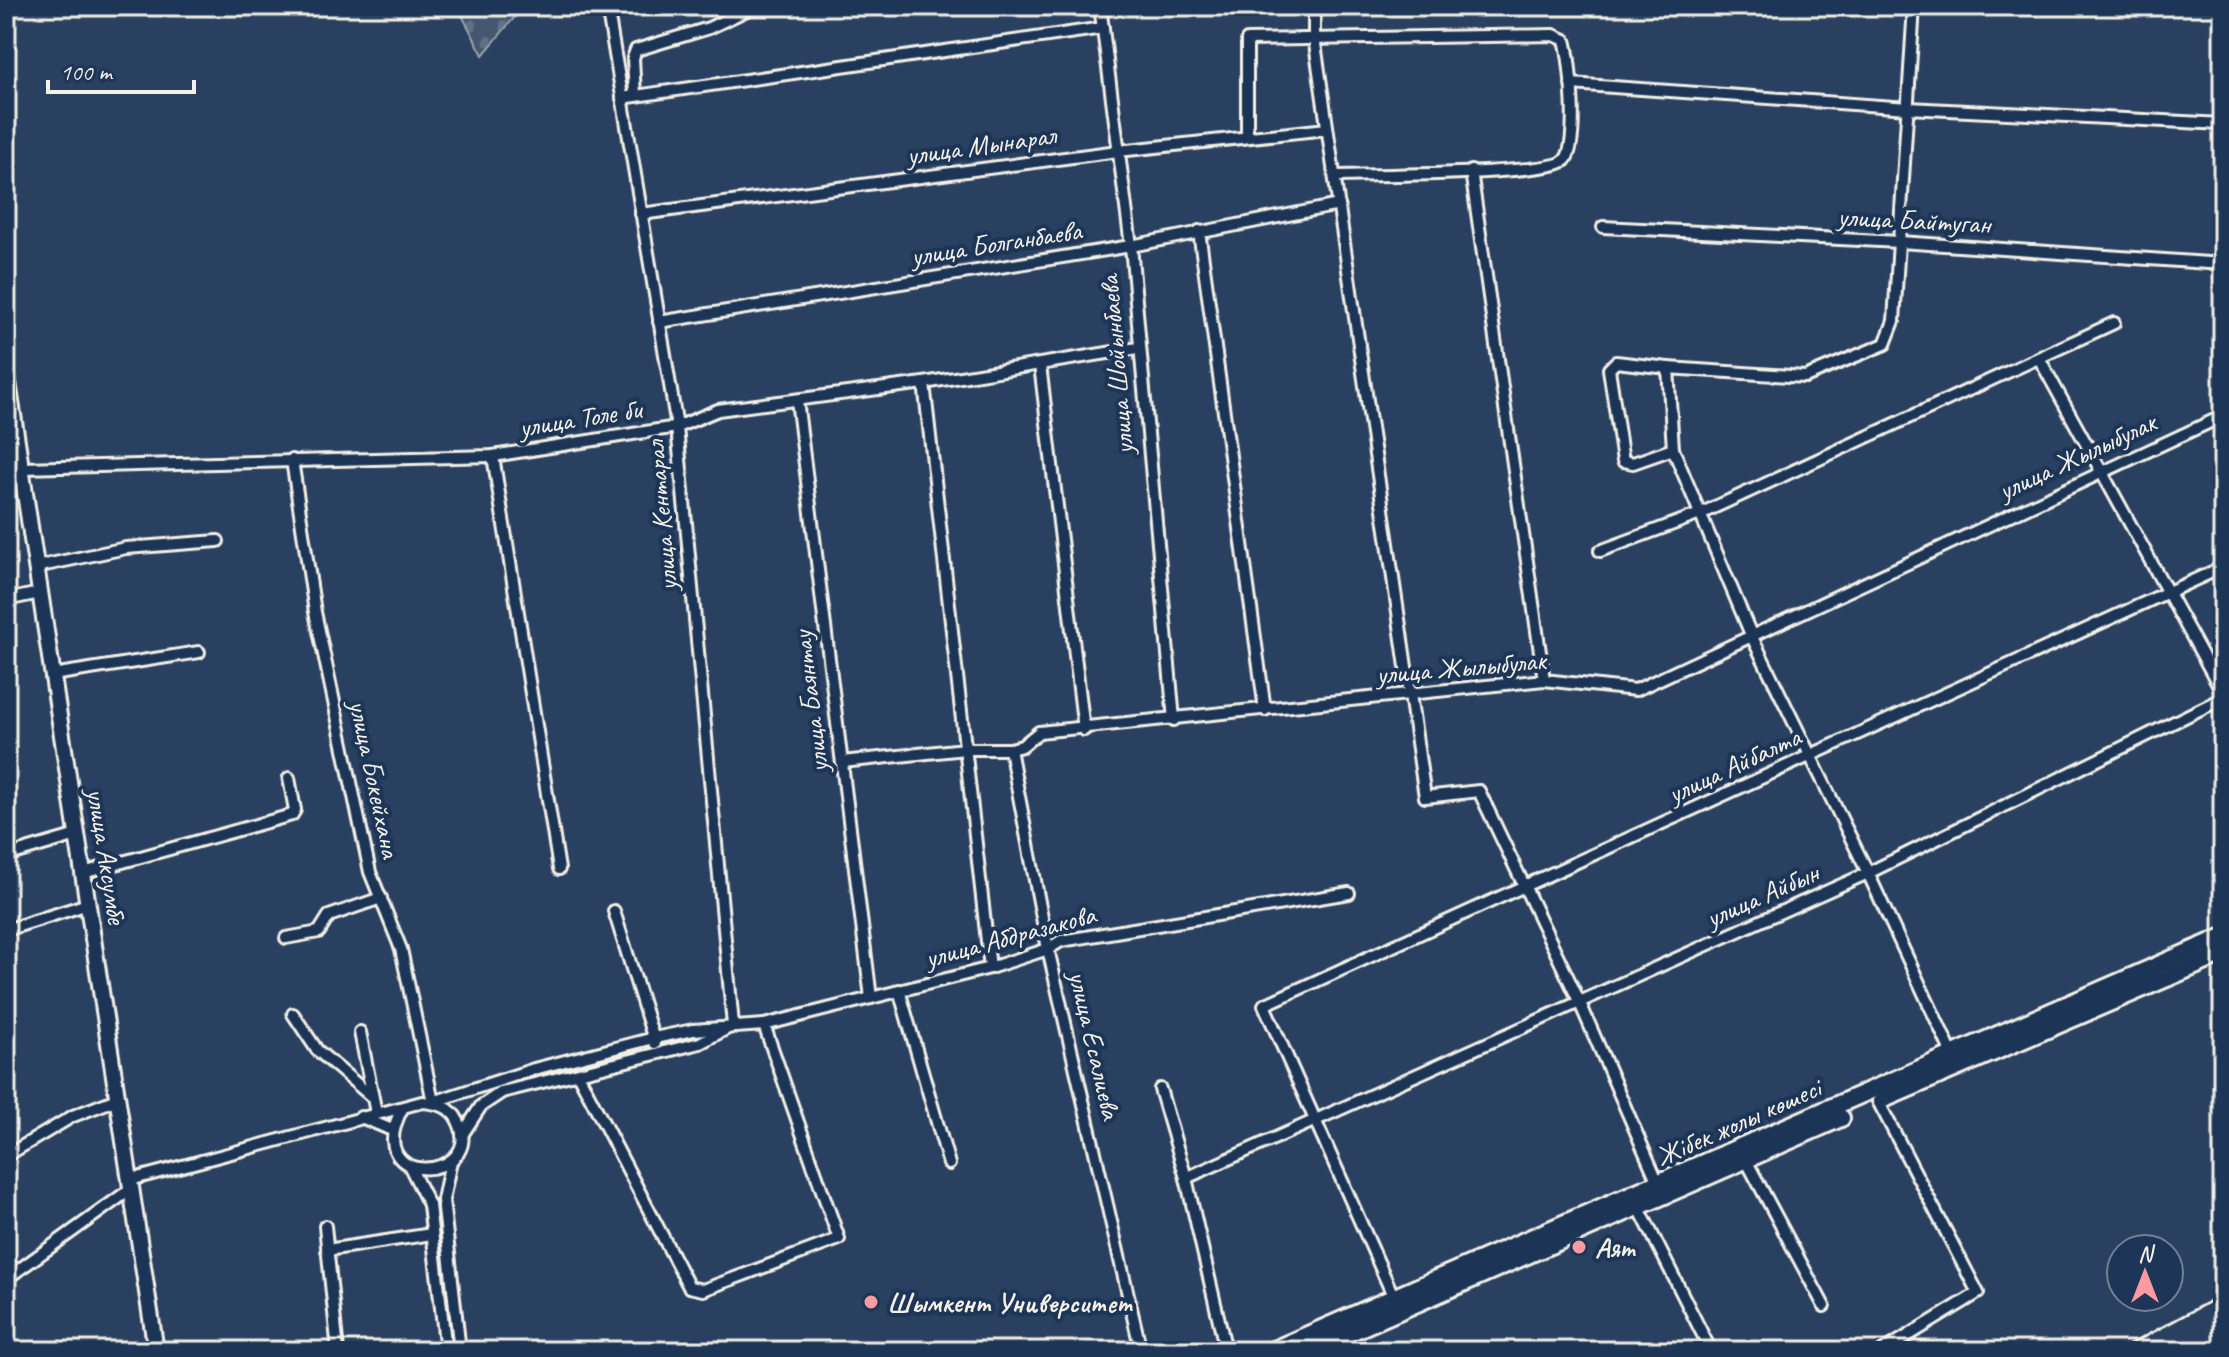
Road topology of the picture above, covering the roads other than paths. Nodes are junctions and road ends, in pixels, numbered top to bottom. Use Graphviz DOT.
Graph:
graph roads {
  1 [pos="607,6"];
  2 [pos="755,6"];
  3 [pos="1100,6"];
  4 [pos="1314,6"];
  5 [pos="1914,6"];
  6 [pos="1103,28"];
  7 [pos="1314,37"];
  8 [pos="1571,84"];
  9 [pos="635,96"];
  10 [pos="622,98"];
  11 [pos="1908,108"];
  12 [pos="2223,124"];
  13 [pos="1327,129"];
  14 [pos="1247,137"];
  15 [pos="1118,151"];
  16 [pos="1471,171"];
  17 [pos="1335,176"];
  18 [pos="1339,205"];
  19 [pos="641,214"];
  20 [pos="1603,227"];
  21 [pos="1199,231"];
  22 [pos="1900,242"];
  23 [pos="1131,246"];
  24 [pos="2223,264"];
  25 [pos="659,322"];
  26 [pos="2114,323"];
  27 [pos="1138,348"];
  28 [pos="2039,358"];
  29 [pos="1040,365"];
  30 [pos="1668,368"];
  31 [pos="6,369"];
  32 [pos="924,383"];
  33 [pos="797,400"];
  34 [pos="2223,416"];
  35 [pos="677,427"];
  36 [pos="1673,449"];
  37 [pos="493,456"];
  38 [pos="292,460"];
  39 [pos="22,468"];
  40 [pos="2100,471"];
  41 [pos="1700,514"];
  42 [pos="218,541"];
  43 [pos="1600,551"];
  44 [pos="36,567"];
  45 [pos="2223,567"];
  46 [pos="40,593"];
  47 [pos="2166,593"];
  48 [pos="6,600"];
  49 [pos="1752,637"];
  50 [pos="199,652"];
  51 [pos="52,675"];
  52 [pos="1544,680"];
  53 [pos="1411,695"];
  54 [pos="2223,695"];
  55 [pos="1265,710"];
  56 [pos="1174,720"];
  57 [pos="1084,730"];
  58 [pos="965,749"];
  59 [pos="1010,749"];
  60 [pos="1810,756"];
  61 [pos="842,762"];
  62 [pos="289,778"];
  63 [pos="77,835"];
  64 [pos="6,856"];
  65 [pos="559,869"];
  66 [pos="83,873"];
  67 [pos="1868,873"];
  68 [pos="1525,887"];
  69 [pos="1349,893"];
  70 [pos="381,898"];
  71 [pos="88,904"];
  72 [pos="614,911"];
  73 [pos="6,930"];
  74 [pos="2223,937"];
  75 [pos="286,938"];
  76 [pos="1048,949"];
  77 [pos="2223,954"];
  78 [pos="990,968"];
  79 [pos="899,990"];
  80 [pos="871,998"];
  81 [pos="1580,1003"];
  82 [pos="293,1014"];
  83 [pos="733,1025"];
  84 [pos="764,1025"];
  85 [pos="360,1032"];
  86 [pos="654,1038"];
  87 [pos="658,1054"];
  88 [pos="1956,1062"];
  89 [pos="578,1074"];
  90 [pos="1160,1089"];
  91 [pos="372,1097"];
  92 [pos="117,1099"];
  93 [pos="1878,1101"];
  94 [pos="433,1102"];
  95 [pos="403,1107"];
  96 [pos="376,1113"];
  97 [pos="359,1116"];
  98 [pos="1314,1121"];
  99 [pos="392,1130"];
  100 [pos="462,1135"];
  101 [pos="6,1156"];
  102 [pos="1746,1160"];
  103 [pos="451,1161"];
  104 [pos="949,1164"];
  105 [pos="410,1167"];
  106 [pos="1186,1178"];
  107 [pos="131,1184"];
  108 [pos="1659,1185"];
  109 [pos="1639,1208"];
  110 [pos="325,1226"];
  111 [pos="432,1234"];
  112 [pos="327,1250"];
  113 [pos="6,1279"];
  114 [pos="1395,1300"];
  115 [pos="1824,1306"];
  116 [pos="1329,1342"];
  117 [pos="156,1351"];
  118 [pos="338,1351"];
  119 [pos="446,1351"];
  120 [pos="460,1351"];
  121 [pos="1141,1351"];
  122 [pos="1226,1351"];
  123 [pos="1271,1351"];
  124 [pos="1307,1351"];
  125 [pos="1346,1351"];
  126 [pos="1711,1351"];
  127 [pos="1883,1351"];
  1 -- 10 [label="street, улица Кентарал"];
  2 -- 9 [label="street"];
  3 -- 6 [label="street, улица Шойынбаева"];
  4 -- 7 [label="street"];
  5 -- 11 [label="street"];
  6 -- 9 [label="street"];
  6 -- 15 [label="street, улица Шойынбаева"];
  7 -- 8 [label="street"];
  7 -- 13 [label="street"];
  7 -- 14 [label="street"];
  8 -- 11 [label="street"];
  8 -- 16 [label="street"];
  9 -- 10 [label="street"];
  10 -- 19 [label="street, улица Кентарал"];
  11 -- 12 [label="street"];
  11 -- 22 [label="street"];
  13 -- 14 [label="street, улица Мынарал"];
  13 -- 17 [label="street"];
  14 -- 15 [label="street, улица Мынарал"];
  15 -- 19 [label="street, улица Мынарал"];
  15 -- 23 [label="street, улица Шойынбаева"];
  16 -- 17 [label="street"];
  16 -- 52 [label="street"];
  17 -- 18 [label="street"];
  18 -- 21 [label="street, улица Болганбаева"];
  18 -- 53 [label="street"];
  19 -- 25 [label="street, улица Кентарал"];
  20 -- 22 [label="street, улица Байтуган"];
  21 -- 23 [label="street, улица Болганбаева"];
  21 -- 55 [label="street"];
  22 -- 24 [label="street, улица Байтуган"];
  22 -- 30 [label="street"];
  23 -- 25 [label="street, улица Болганбаева"];
  23 -- 27 [label="street, улица Шойынбаева"];
  25 -- 35 [label="street, улица Кентарал"];
  26 -- 28 [label="street"];
  27 -- 29 [label="street, улица Толе би"];
  27 -- 56 [label="street, улица Шойынбаева"];
  28 -- 40 [label="street"];
  28 -- 41 [label="street"];
  29 -- 32 [label="street, улица Толе би"];
  29 -- 57 [label="street"];
  30 -- 36 [label="street"];
  30 -- 36 [label="street"];
  31 -- 39 [label="main road, улица Аксумбе"];
  32 -- 33 [label="street, улица Толе би"];
  32 -- 58 [label="street"];
  33 -- 35 [label="street, улица Толе би"];
  33 -- 61 [label="street, улица Баянтау"];
  34 -- 40 [label="street, улица Жылыбулак"];
  35 -- 37 [label="street, улица Толе би"];
  35 -- 83 [label="street, улица Кентарал"];
  36 -- 41 [label="street"];
  37 -- 38 [label="street, улица Толе би"];
  37 -- 65 [label="street"];
  38 -- 39 [label="street, улица Толе би"];
  38 -- 70 [label="street, улица Бокейхана"];
  39 -- 44 [label="main road, улица Аксумбе"];
  40 -- 47 [label="street"];
  40 -- 49 [label="street, улица Жылыбулак"];
  41 -- 43 [label="street"];
  41 -- 49 [label="street"];
  42 -- 44 [label="street"];
  44 -- 46 [label="main road, улица Аксумбе"];
  45 -- 47 [label="street, улица Айбалта"];
  46 -- 48 [label="street"];
  46 -- 51 [label="main road, улица Аксумбе"];
  47 -- 54 [label="street"];
  47 -- 60 [label="street, улица Айбалта"];
  49 -- 52 [label="street, улица Жылыбулак"];
  49 -- 60 [label="street"];
  50 -- 51 [label="street"];
  51 -- 63 [label="main road, улица Аксумбе"];
  52 -- 53 [label="street, улица Жылыбулак"];
  53 -- 55 [label="street, улица Жылыбулак"];
  53 -- 68 [label="street"];
  54 -- 67 [label="street, улица Айбын"];
  55 -- 56 [label="street, улица Жылыбулак"];
  56 -- 57 [label="street, улица Жылыбулак"];
  57 -- 59 [label="street, улица Жылыбулак"];
  58 -- 59 [label="street, улица Жылыбулак"];
  58 -- 61 [label="street, улица Жылыбулак"];
  58 -- 78 [label="street"];
  59 -- 76 [label="street, улица Есалиева"];
  60 -- 67 [label="street"];
  60 -- 68 [label="street, улица Айбалта"];
  61 -- 80 [label="street, улица Баянтау"];
  62 -- 66 [label="street"];
  63 -- 64 [label="street"];
  63 -- 66 [label="main road, улица Аксумбе"];
  66 -- 71 [label="main road, улица Аксумбе"];
  67 -- 81 [label="street, улица Айбын"];
  67 -- 88 [label="street"];
  68 -- 81 [label="street"];
  68 -- 98 [label="street, улица Айбалта"];
  69 -- 76 [label="street, улица Абдразакова"];
  70 -- 75 [label="street"];
  70 -- 94 [label="street, улица Бокейхана"];
  71 -- 73 [label="street"];
  71 -- 92 [label="main road, улица Аксумбе"];
  72 -- 86 [label="street"];
  74 -- 88 [label="main road, Жібек жолы көшесі"];
  76 -- 78 [label="street, улица Абдразакова"];
  76 -- 121 [label="street, улица Есалиева"];
  77 -- 88 [label="main road, Жібек жолы көшесі"];
  78 -- 79 [label="street, улица Абдразакова"];
  79 -- 80 [label="street, улица Абдразакова"];
  79 -- 104 [label="street"];
  80 -- 84 [label="street, улица Абдразакова"];
  81 -- 98 [label="street, улица Айбын"];
  81 -- 108 [label="street"];
  82 -- 91 [label="street"];
  83 -- 84 [label="street, улица Абдразакова"];
  83 -- 86 [label="street, улица Абдразакова"];
  83 -- 87 [label="street, улица Абдразакова"];
  84 -- 89 [label="street"];
  85 -- 91 [label="street"];
  86 -- 87 [label="street"];
  86 -- 94 [label="street, улица Абдразакова"];
  87 -- 89 [label="street, улица Абдразакова"];
  88 -- 93 [label="main road, Жібек жолы көшесі"];
  88 -- 108 [label="main road, Жібек жолы көшесі"];
  89 -- 100 [label="street, улица Абдразакова"];
  90 -- 106 [label="street"];
  91 -- 96 [label="street"];
  92 -- 101 [label="street"];
  92 -- 107 [label="main road, улица Аксумбе"];
  93 -- 102 [label="main road, Жібек жолы көшесі"];
  93 -- 127 [label="street"];
  94 -- 95 [label="street"];
  94 -- 100 [label="street"];
  95 -- 96 [label="street"];
  95 -- 99 [label="street"];
  96 -- 97 [label="street"];
  97 -- 99 [label="street"];
  97 -- 107 [label="street"];
  98 -- 106 [label="street, улица Айбын"];
  98 -- 114 [label="street"];
  99 -- 105 [label="street"];
  100 -- 103 [label="street"];
  102 -- 109 [label="main road, Жібек жолы көшесі"];
  102 -- 115 [label="street"];
  103 -- 105 [label="street"];
  103 -- 120 [label="street"];
  105 -- 111 [label="street"];
  106 -- 122 [label="street"];
  107 -- 113 [label="street"];
  107 -- 117 [label="main road, улица Аксумбе"];
  108 -- 114 [label="main road, Жібек жолы көшесі"];
  109 -- 116 [label="main road, Жібек жолы көшесі"];
  109 -- 126 [label="street"];
  110 -- 112 [label="street"];
  111 -- 112 [label="street"];
  111 -- 119 [label="street"];
  112 -- 118 [label="street"];
  114 -- 123 [label="main road, Жібек жолы көшесі"];
  116 -- 124 [label="main road, Жібек жолы көшесі"];
  116 -- 125 [label="street"];
}
